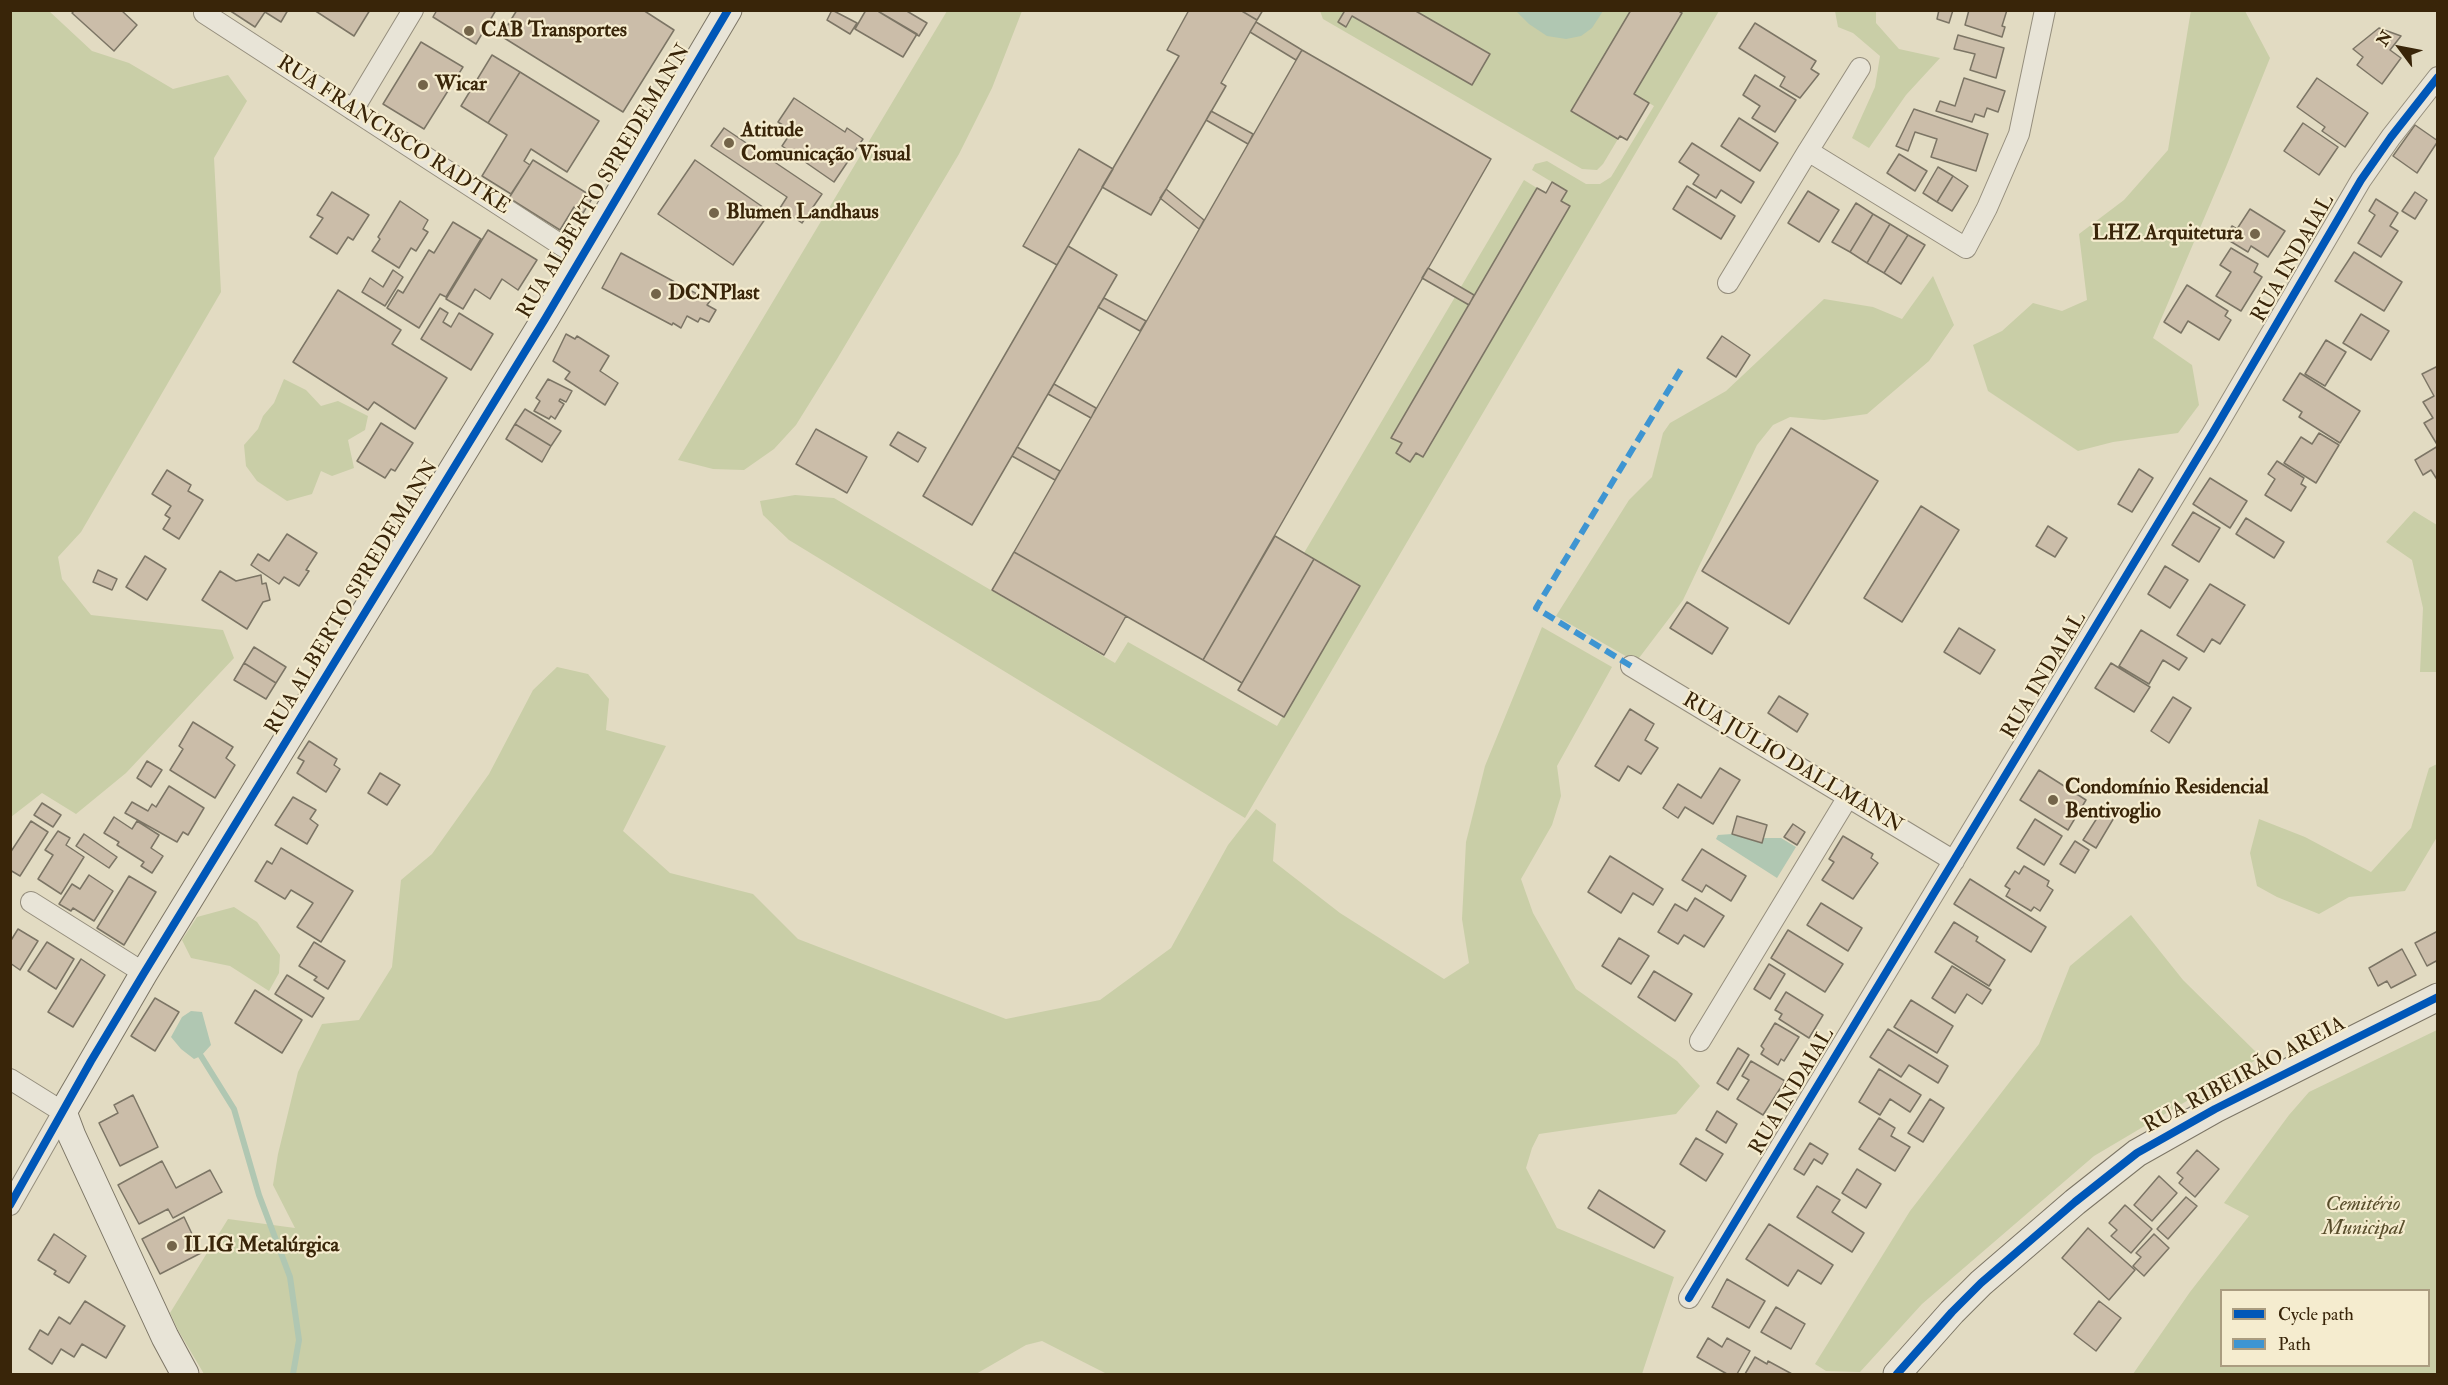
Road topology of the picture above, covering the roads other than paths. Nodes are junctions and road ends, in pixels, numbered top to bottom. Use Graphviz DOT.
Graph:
graph roads {
  1 [pos="413,10"];
  2 [pos="728,10"];
  3 [pos="2045,10"];
  4 [pos="205,12"];
  5 [pos="1860,68"];
  6 [pos="2438,77"];
  7 [pos="353,110"];
  8 [pos="1808,151"];
  9 [pos="581,258"];
  10 [pos="1728,283"];
  11 [pos="1631,666"];
  12 [pos="1848,797"];
  13 [pos="1954,861"];
  14 [pos="31,902"];
  15 [pos="144,973"];
  16 [pos="2438,997"];
  17 [pos="1700,1041"];
  18 [pos="10,1079"];
  19 [pos="63,1112"];
  20 [pos="10,1205"];
  21 [pos="1689,1298"];
  22 [pos="184,1374"];
  23 [pos="1897,1374"];
  1 -- 7 [label="street"];
  2 -- 9 [label="street, RUA ALBERTO SPREDEMANN"];
  3 -- 8 [label="street"];
  4 -- 7 [label="street, RUA FRANCISCO RADTKE"];
  5 -- 8 [label="street"];
  6 -- 13 [label="street, RUA INDAIAL"];
  7 -- 9 [label="street, RUA FRANCISCO RADTKE"];
  8 -- 10 [label="street"];
  9 -- 15 [label="street, RUA ALBERTO SPREDEMANN"];
  11 -- 12 [label="street, RUA JÚLIO DALLMANN"];
  12 -- 13 [label="street, RUA JÚLIO DALLMANN"];
  12 -- 17 [label="street"];
  13 -- 21 [label="street, RUA INDAIAL"];
  14 -- 15 [label="street"];
  15 -- 19 [label="street, RUA ALBERTO SPREDEMANN"];
  16 -- 23 [label="street, RUA RIBEIRÃO AREIA"];
  18 -- 19 [label="street"];
  19 -- 20 [label="street, RUA ALBERTO SPREDEMANN"];
  19 -- 22 [label="street"];
}
